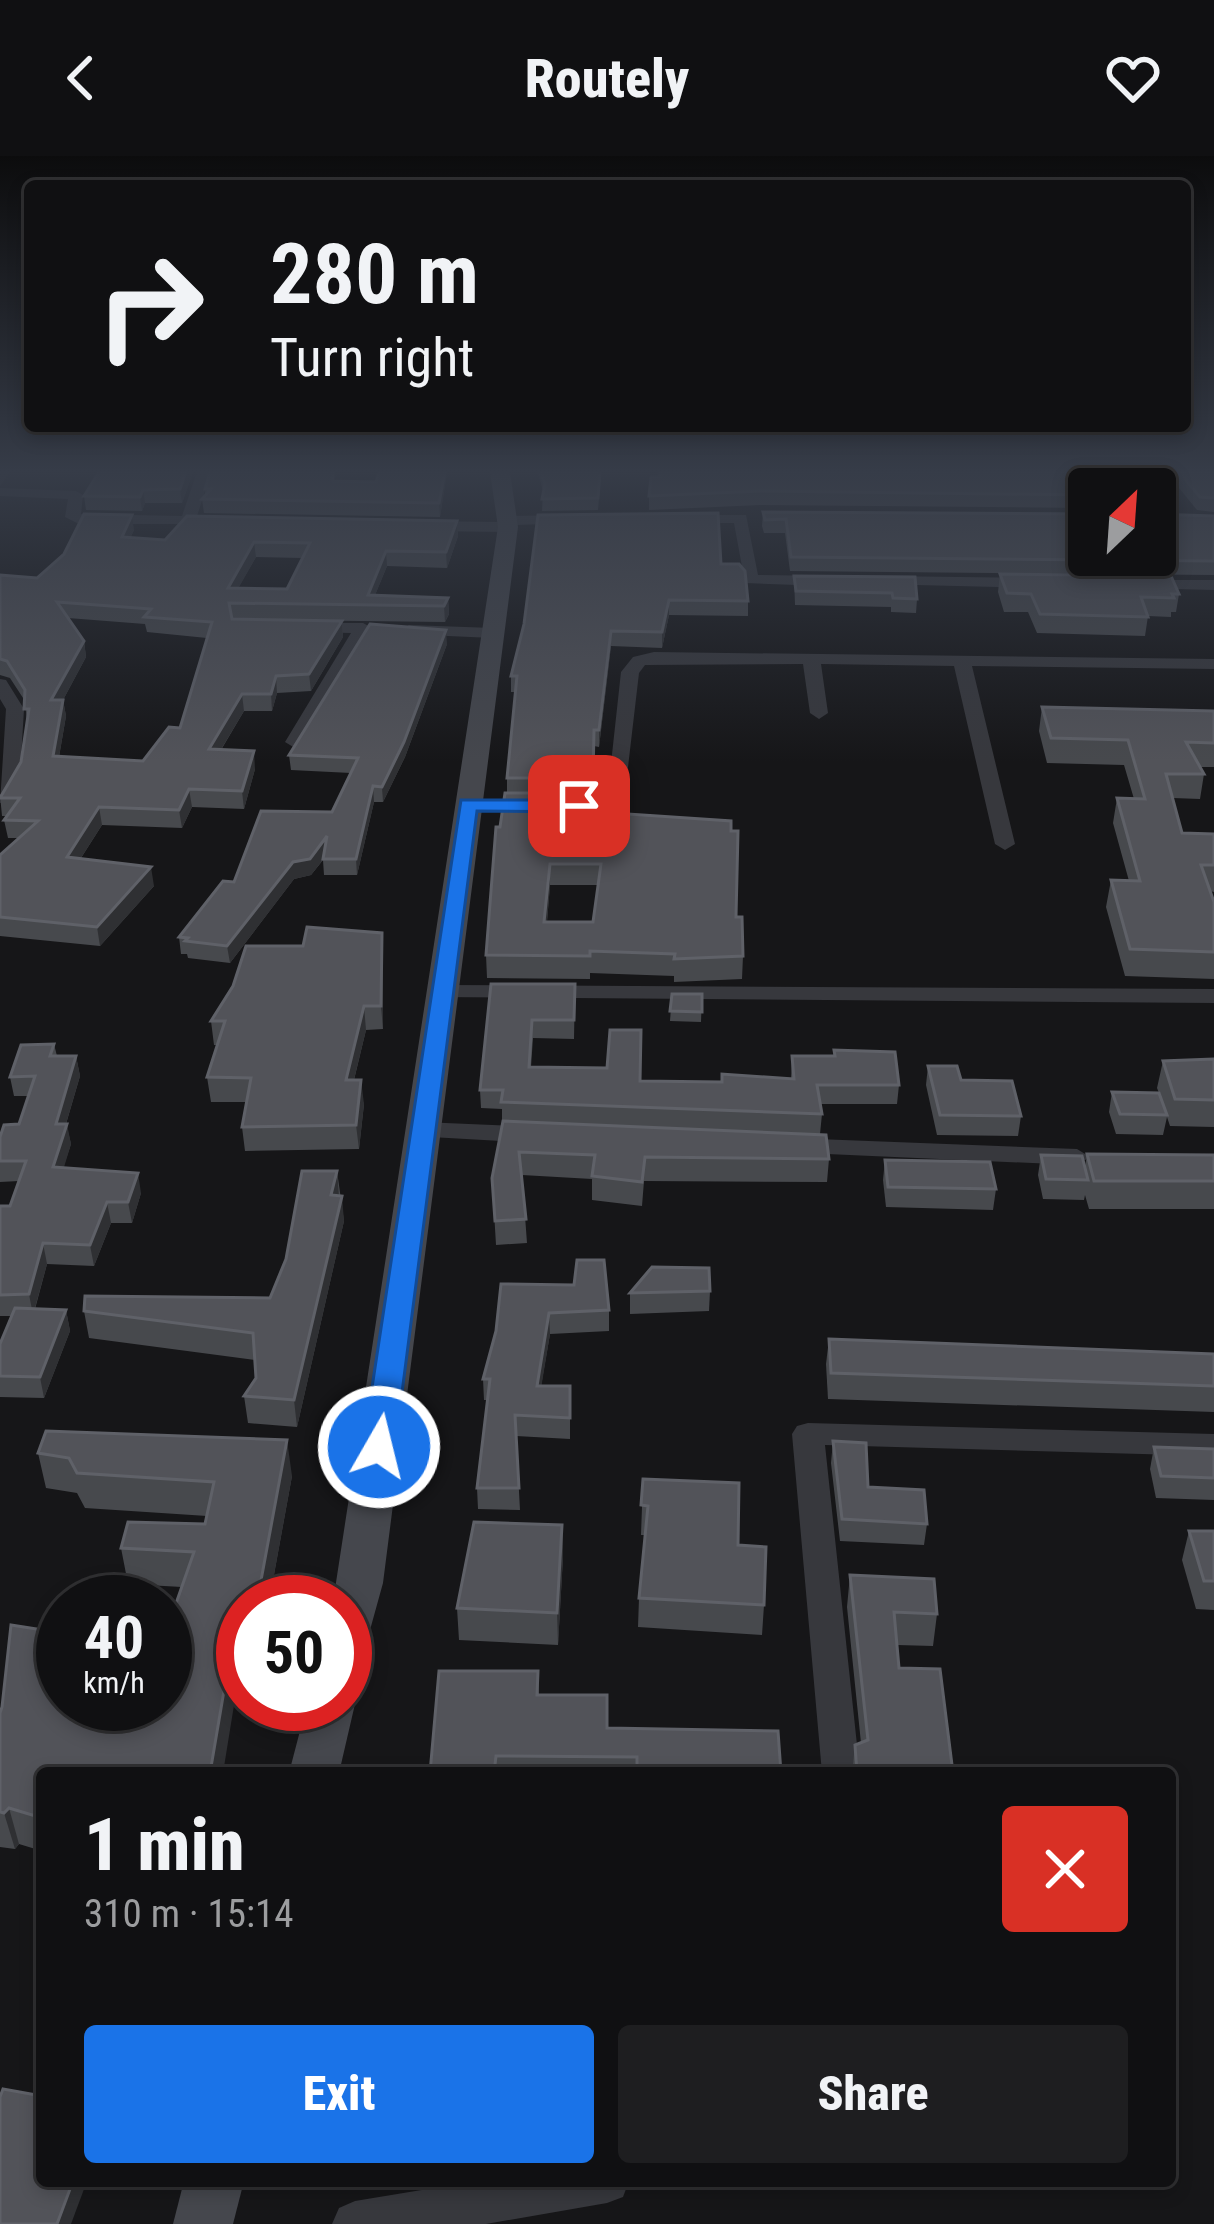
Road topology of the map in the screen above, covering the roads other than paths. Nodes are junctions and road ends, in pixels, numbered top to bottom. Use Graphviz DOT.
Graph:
graph roads {
  1 [pos="502,569"];
  2 [pos="749,569"];
  3 [pos="844,581"];
  4 [pos="867,581"];
  5 [pos="1052,584"];
  6 [pos="1121,584"];
  7 [pos="1214,586"];
  8 [pos="281,627"];
  9 [pos="363,628"];
  10 [pos="493,633"];
  11 [pos="811,660"];
  12 [pos="962,662"];
  13 [pos="1214,664"];
  14 [pos="0,684"];
  15 [pos="819,713"];
  16 [pos="296,742"];
  17 [pos="0,797"];
  18 [pos="468,805"];
  19 [pos="1005,844"];
  20 [pos="440,992"];
  21 [pos="1214,996"];
  22 [pos="422,1130"];
  23 [pos="555,1136"];
  24 [pos="761,1145"];
  25 [pos="1095,1158"];
  26 [pos="1214,1445"];
  27 [pos="361,1575"];
  28 [pos="324,1731"];
  29 [pos="315,1767"];
  30 [pos="840,1767"];
  31 [pos="212,2187"];
  32 [pos="572,2187"];
  33 [pos="203,2224"];
  34 [pos="355,2224"];
  1 -- 10 [label="main road"];
  2 -- 3 [label="street"];
  4 -- 5 [label="street"];
  6 -- 7 [label="street"];
  8 -- 9 [label="street"];
  9 -- 10 [label="street"];
  9 -- 16 [label="street"];
  10 -- 18 [label="main road"];
  11 -- 12 [label="street"];
  11 -- 15 [label="street"];
  11 -- 18 [label="street"];
  12 -- 13 [label="street"];
  12 -- 19 [label="street"];
  14 -- 17 [label="street"];
  18 -- 20 [label="main road"];
  20 -- 21 [label="street"];
  20 -- 22 [label="main road"];
  22 -- 23 [label="street"];
  22 -- 27 [label="main road"];
  24 -- 25 [label="street"];
  26 -- 30 [label="street"];
  28 -- 29 [label="main road"];
  31 -- 33 [label="main road"];
  32 -- 34 [label="street"];
}
